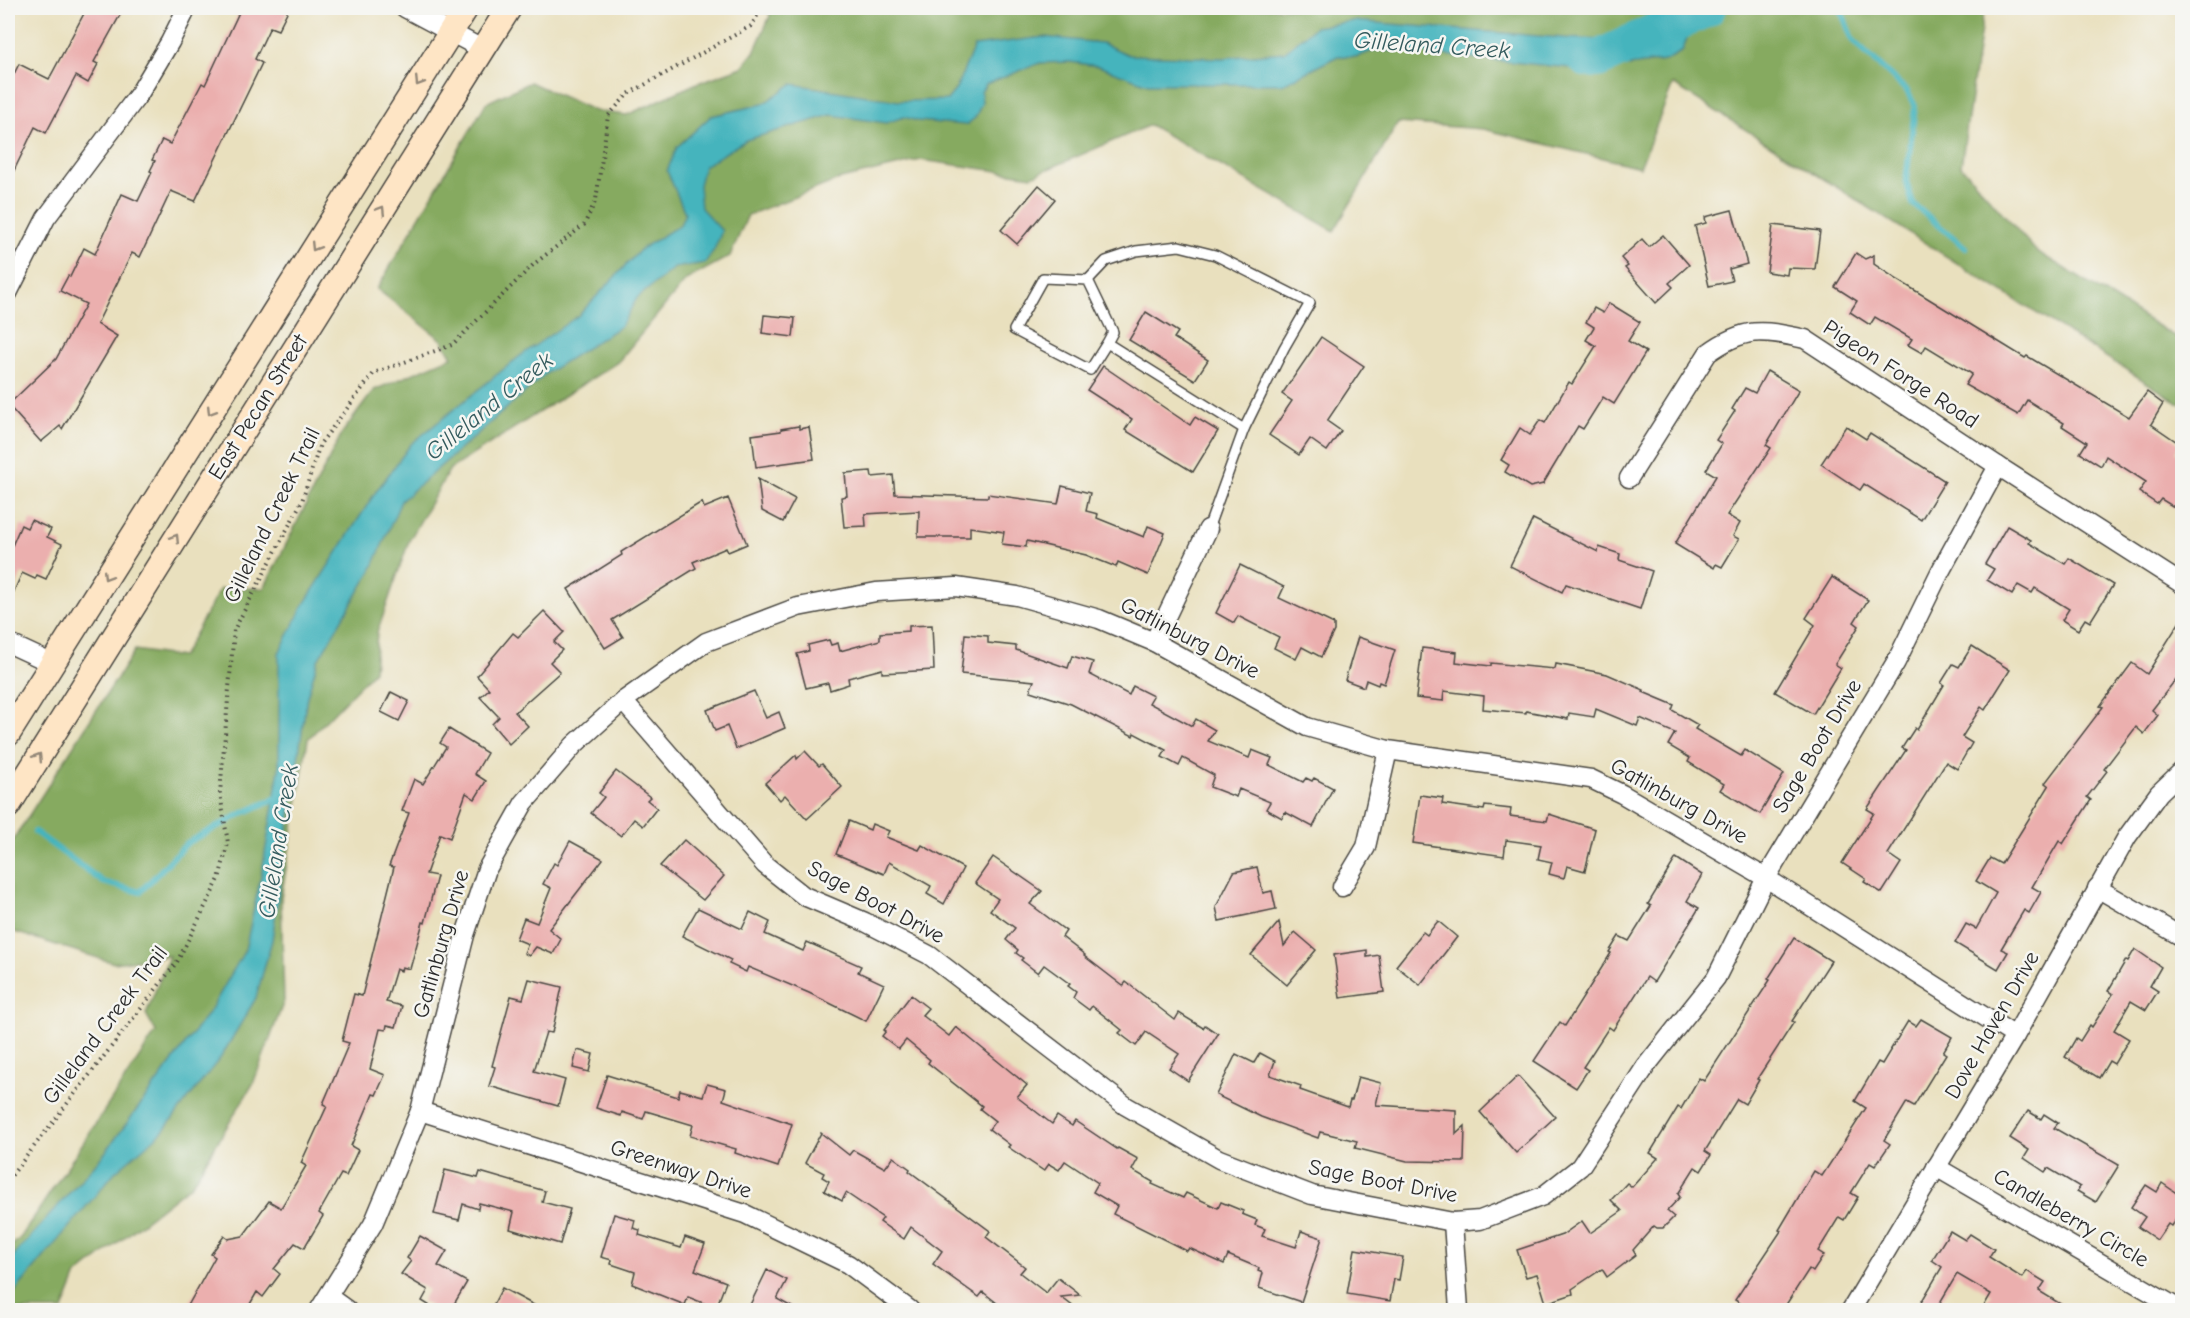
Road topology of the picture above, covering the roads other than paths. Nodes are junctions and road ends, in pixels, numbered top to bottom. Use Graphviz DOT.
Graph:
graph roads {
  1 [pos="187,8"];
  2 [pos="405,8"];
  3 [pos="466,8"];
  4 [pos="509,8"];
  5 [pos="450,32"];
  6 [pos="482,49"];
  7 [pos="1088,280"];
  8 [pos="8,293"];
  9 [pos="1107,343"];
  10 [pos="1244,429"];
  11 [pos="1998,466"];
  12 [pos="1629,478"];
  13 [pos="1208,529"];
  14 [pos="2182,584"];
  15 [pos="1154,642"];
  16 [pos="8,643"];
  17 [pos="51,663"];
  18 [pos="623,701"];
  19 [pos="8,734"];
  20 [pos="1388,750"];
  21 [pos="2182,771"];
  22 [pos="8,806"];
  23 [pos="1766,878"];
  24 [pos="1342,887"];
  25 [pos="2097,888"];
  26 [pos="2182,937"];
  27 [pos="2015,1036"];
  28 [pos="420,1111"];
  29 [pos="1936,1167"];
  30 [pos="1453,1222"];
  31 [pos="324,1304"];
  32 [pos="347,1311"];
  33 [pos="910,1311"];
  34 [pos="1460,1311"];
  35 [pos="1851,1311"];
  36 [pos="2181,1311"];
  1 -- 8 [label="street"];
  2 -- 5 [label="street"];
  3 -- 5 [label="main road, East Pecan Street"];
  4 -- 6 [label="main road, East Pecan Street"];
  5 -- 6 [label="street"];
  5 -- 17 [label="main road, East Pecan Street, one-way"];
  22 -- 6 [label="main road, East Pecan Street, one-way"];
  7 -- 9 [label="lane"];
  7 -- 9 [label="lane"];
  7 -- 10 [label="lane"];
  9 -- 10 [label="lane"];
  10 -- 13 [label="lane"];
  11 -- 12 [label="street, Pigeon Forge Road"];
  11 -- 14 [label="street, Pigeon Forge Road"];
  11 -- 23 [label="street, Sage Boot Drive"];
  13 -- 15 [label="street"];
  15 -- 18 [label="street, Gatlinburg Drive"];
  15 -- 20 [label="street, Gatlinburg Drive"];
  16 -- 17 [label="street"];
  17 -- 19 [label="main road, East Pecan Street"];
  18 -- 28 [label="street, Gatlinburg Drive"];
  18 -- 30 [label="street, Sage Boot Drive"];
  20 -- 23 [label="street, Gatlinburg Drive"];
  20 -- 24 [label="street"];
  21 -- 25 [label="street, Dove Haven Drive"];
  23 -- 27 [label="street, Gatlinburg Drive"];
  23 -- 30 [label="street, Sage Boot Drive"];
  25 -- 26 [label="street"];
  25 -- 27 [label="street, Dove Haven Drive"];
  27 -- 29 [label="street, Dove Haven Drive"];
  28 -- 31 [label="street, Gatlinburg Drive"];
  28 -- 33 [label="street, Greenway Drive"];
  29 -- 35 [label="street, Dove Haven Drive"];
  29 -- 36 [label="street, Candleberry Circle"];
  30 -- 34 [label="street"];
  31 -- 32 [label="street"];
}
